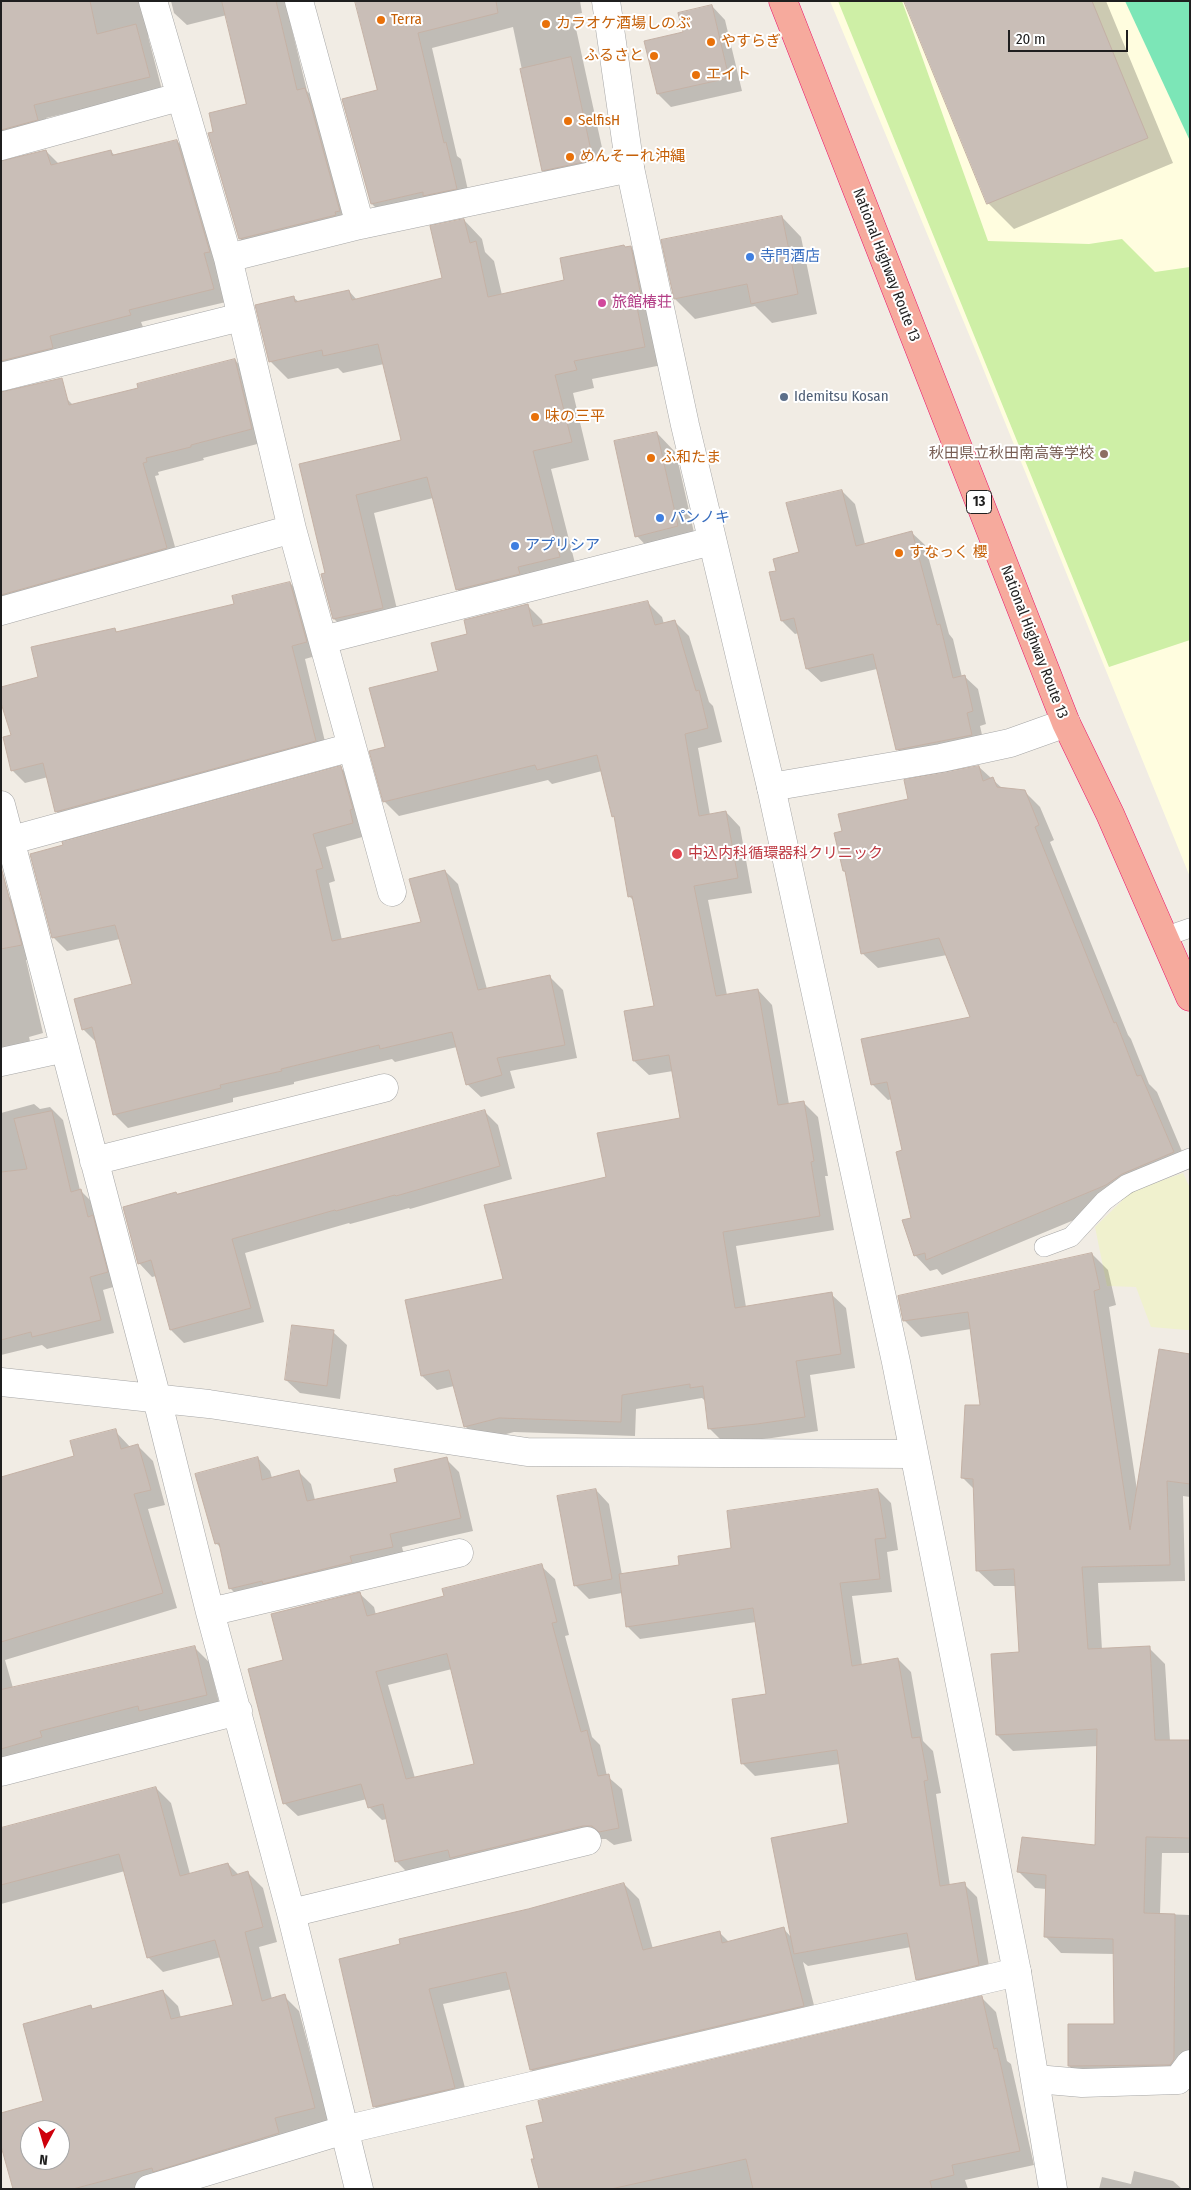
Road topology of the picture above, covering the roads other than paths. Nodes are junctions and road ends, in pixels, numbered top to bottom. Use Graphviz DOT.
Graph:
graph roads {
  1 [pos="153,1"];
  2 [pos="299,1"];
  3 [pos="783,1"];
  4 [pos="606,3"];
  5 [pos="179,97"];
  6 [pos="1,146"];
  7 [pos="630,168"];
  8 [pos="360,225"];
  9 [pos="228,258"];
  10 [pos="242,317"];
  11 [pos="1,377"];
  12 [pos="292,529"];
  13 [pos="712,541"];
  14 [pos="1,611"];
  15 [pos="323,640"];
  16 [pos="1066,723"];
  17 [pos="352,747"];
  18 [pos="771,788"];
  19 [pos="1,805"];
  20 [pos="6,842"];
  21 [pos="392,892"];
  22 [pos="1190,928"];
  23 [pos="1164,937"];
  24 [pos="1190,997"];
  25 [pos="65,1048"];
  26 [pos="1,1062"];
  27 [pos="384,1088"];
  28 [pos="1190,1158"];
  29 [pos="94,1161"];
  30 [pos="1044,1247"];
  31 [pos="1,1382"];
  32 [pos="157,1399"];
  33 [pos="913,1454"];
  34 [pos="460,1553"];
  35 [pos="210,1612"];
  36 [pos="238,1711"];
  37 [pos="1,1772"];
  38 [pos="587,1842"];
  39 [pos="291,1913"];
  40 [pos="1017,1972"];
  41 [pos="1190,2064"];
  42 [pos="1036,2079"];
  43 [pos="344,2130"];
  44 [pos="149,2189"];
  45 [pos="360,2189"];
  46 [pos="1053,2189"];
  1 -- 5 [label="street"];
  2 -- 8 [label="street"];
  3 -- 16 [label="highway, National Highway Route 13 / 13"];
  4 -- 7 [label="street"];
  5 -- 6 [label="street"];
  5 -- 9 [label="street"];
  7 -- 8 [label="street"];
  7 -- 13 [label="street"];
  8 -- 9 [label="street"];
  9 -- 10 [label="street"];
  10 -- 11 [label="street"];
  10 -- 12 [label="street"];
  12 -- 14 [label="street"];
  12 -- 15 [label="street"];
  13 -- 15 [label="street"];
  13 -- 18 [label="street"];
  15 -- 17 [label="street"];
  16 -- 18 [label="street"];
  16 -- 23 [label="highway, National Highway Route 13 / 13"];
  17 -- 20 [label="street"];
  17 -- 21 [label="street"];
  18 -- 33 [label="street"];
  19 -- 20 [label="street"];
  20 -- 25 [label="street"];
  22 -- 23 [label="lane"];
  23 -- 24 [label="highway, National Highway Route 13 / 13"];
  25 -- 26 [label="street"];
  25 -- 29 [label="street"];
  27 -- 29 [label="street"];
  28 -- 30 [label="lane"];
  29 -- 32 [label="street"];
  31 -- 32 [label="street"];
  32 -- 33 [label="street"];
  32 -- 35 [label="street"];
  33 -- 40 [label="street"];
  34 -- 35 [label="street"];
  35 -- 36 [label="street"];
  36 -- 37 [label="street"];
  36 -- 39 [label="street"];
  38 -- 39 [label="street"];
  39 -- 43 [label="street"];
  40 -- 42 [label="street"];
  40 -- 43 [label="street"];
  41 -- 42 [label="street"];
  42 -- 46 [label="street"];
  43 -- 44 [label="street"];
  43 -- 45 [label="street"];
}
